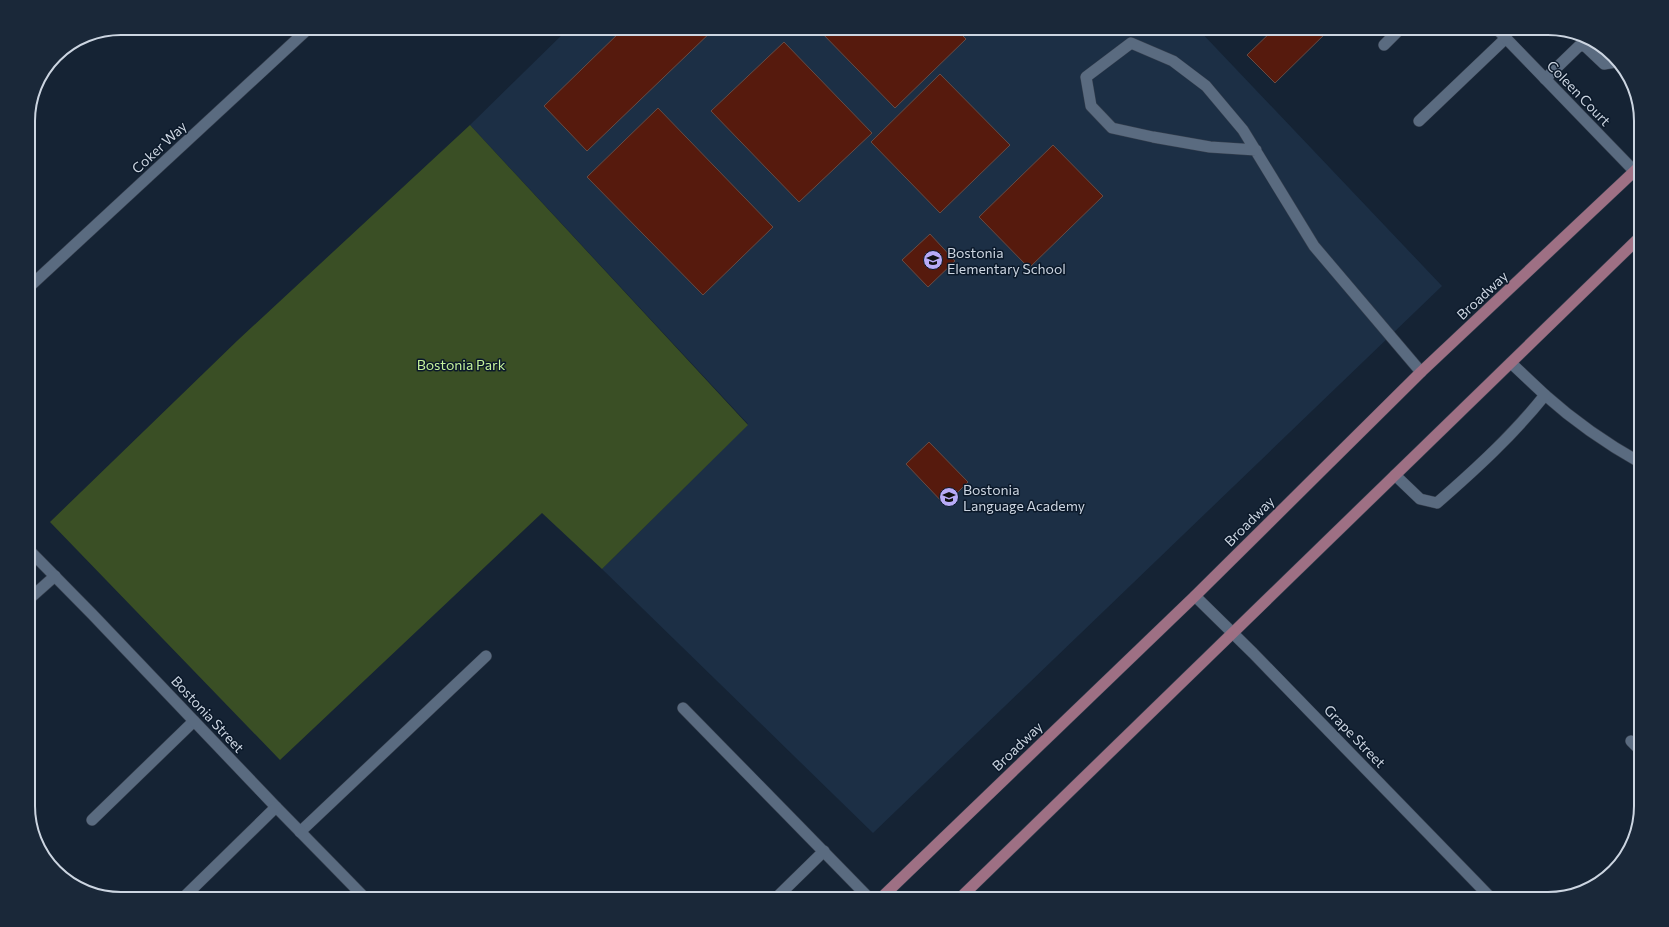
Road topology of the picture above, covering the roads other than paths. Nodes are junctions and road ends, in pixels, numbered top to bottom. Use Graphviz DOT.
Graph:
graph roads {
  1 [pos="301,35"];
  2 [pos="1394,35"];
  3 [pos="1503,35"];
  4 [pos="1506,38"];
  5 [pos="1384,45"];
  6 [pos="1611,63"];
  7 [pos="1545,79"];
  8 [pos="1419,121"];
  9 [pos="1256,150"];
  10 [pos="1634,167"];
  11 [pos="1634,177"];
  12 [pos="1634,243"];
  13 [pos="35,282"];
  14 [pos="1510,363"];
  15 [pos="1421,372"];
  16 [pos="1545,394"];
  17 [pos="1634,459"];
  18 [pos="1395,475"];
  19 [pos="35,556"];
  20 [pos="55,576"];
  21 [pos="35,594"];
  22 [pos="1195,596"];
  23 [pos="1233,634"];
  24 [pos="486,656"];
  25 [pos="683,708"];
  26 [pos="194,721"];
  27 [pos="1631,741"];
  28 [pos="1634,744"];
  29 [pos="276,807"];
  30 [pos="92,820"];
  31 [pos="300,832"];
  32 [pos="824,851"];
  33 [pos="189,892"];
  34 [pos="359,892"];
  35 [pos="782,892"];
  36 [pos="863,892"];
  37 [pos="887,892"];
  38 [pos="966,892"];
  39 [pos="1485,892"];
  1 -- 13 [label="street, Coker Way"];
  2 -- 5 [label="street"];
  3 -- 4 [label="street, Coleen Court"];
  4 -- 7 [label="street, Coleen Court"];
  4 -- 8 [label="street"];
  6 -- 7 [label="street"];
  7 -- 10 [label="street, Coleen Court"];
  9 -- 9 [label="street"];
  9 -- 15 [label="street"];
  11 -- 15 [label="main road, Broadway"];
  12 -- 14 [label="main road"];
  14 -- 16 [label="street"];
  14 -- 18 [label="main road"];
  15 -- 22 [label="main road, Broadway"];
  16 -- 17 [label="street"];
  16 -- 18 [label="street"];
  18 -- 23 [label="main road"];
  19 -- 20 [label="street, Bostonia Street"];
  20 -- 21 [label="street"];
  20 -- 26 [label="street, Bostonia Street"];
  22 -- 23 [label="street, Grape Street"];
  22 -- 37 [label="main road, Broadway"];
  23 -- 38 [label="main road"];
  23 -- 39 [label="street, Grape Street"];
  24 -- 31 [label="street"];
  25 -- 32 [label="street"];
  26 -- 29 [label="street, Bostonia Street"];
  26 -- 30 [label="street"];
  27 -- 28 [label="street"];
  29 -- 31 [label="street, Bostonia Street"];
  29 -- 33 [label="street"];
  31 -- 34 [label="street, Bostonia Street"];
  32 -- 35 [label="street"];
  32 -- 36 [label="street"];
}
